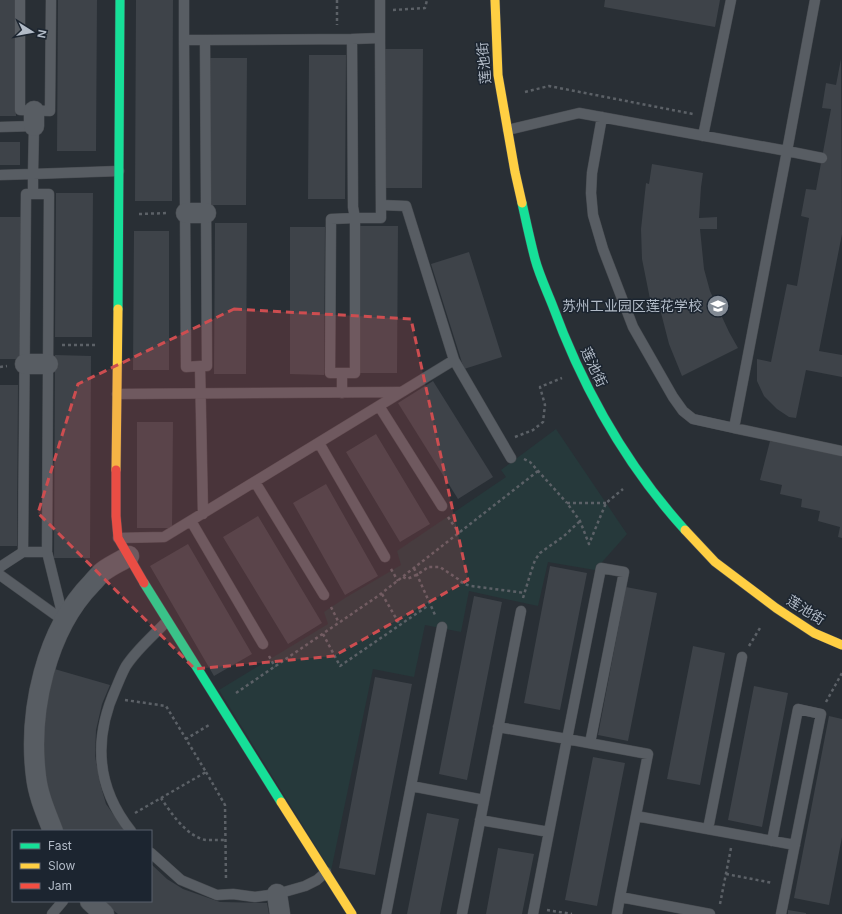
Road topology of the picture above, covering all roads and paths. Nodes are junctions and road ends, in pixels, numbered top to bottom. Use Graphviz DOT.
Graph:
graph roads {
  1 [pos="20,0"];
  2 [pos="51,0"];
  3 [pos="120,0"];
  4 [pos="184,0"];
  5 [pos="337,0"];
  6 [pos="380,0"];
  7 [pos="427,0"];
  8 [pos="495,0"];
  9 [pos="731,0"];
  10 [pos="815,0"];
  11 [pos="380,11"];
  12 [pos="380,38"];
  13 [pos="337,39"];
  14 [pos="352,39"];
  15 [pos="184,40"];
  16 [pos="205,40"];
  17 [pos="525,92"];
  18 [pos="707,116"];
  19 [pos="602,117"];
  20 [pos="34,119"];
  21 [pos="0,127"];
  22 [pos="508,130"];
  23 [pos="703,136"];
  24 [pos="787,151"];
  25 [pos="822,158"];
  26 [pos="119,171"];
  27 [pos="33,174"];
  28 [pos="0,175"];
  29 [pos="33,194"];
  30 [pos="381,205"];
  31 [pos="186,213"];
  32 [pos="206,213"];
  33 [pos="118,214"];
  34 [pos="355,218"];
  35 [pos="117,344"];
  36 [pos="48,355"];
  37 [pos="454,360"];
  38 [pos="25,364"];
  39 [pos="200,366"];
  40 [pos="342,373"];
  41 [pos="563,378"];
  42 [pos="342,392"];
  43 [pos="400,392"];
  44 [pos="117,394"];
  45 [pos="201,394"];
  46 [pos="379,406"];
  47 [pos="734,428"];
  48 [pos="319,443"];
  49 [pos="503,443"];
  50 [pos="842,451"];
  51 [pos="511,458"];
  52 [pos="538,471"];
  53 [pos="255,482"];
  54 [pos="623,489"];
  55 [pos="567,503"];
  56 [pos="606,503"];
  57 [pos="442,506"];
  58 [pos="203,514"];
  59 [pos="191,521"];
  60 [pos="580,521"];
  61 [pos="459,533"];
  62 [pos="118,538"];
  63 [pos="23,552"];
  64 [pos="47,552"];
  65 [pos="129,556"];
  66 [pos="385,557"];
  67 [pos="0,567"];
  68 [pos="414,568"];
  69 [pos="417,574"];
  70 [pos="0,575"];
  71 [pos="403,577"];
  72 [pos="525,593"];
  73 [pos="382,594"];
  74 [pos="324,595"];
  75 [pos="429,605"];
  76 [pos="520,611"];
  77 [pos="64,621"];
  78 [pos="167,621"];
  79 [pos="339,623"];
  80 [pos="400,625"];
  81 [pos="442,627"];
  82 [pos="760,628"];
  83 [pos="323,634"];
  84 [pos="262,644"];
  85 [pos="842,645"];
  86 [pos="742,658"];
  87 [pos="842,672"];
  88 [pos="112,698"];
  89 [pos="220,704"];
  90 [pos="820,714"];
  91 [pos="226,715"];
  92 [pos="498,727"];
  93 [pos="186,739"];
  94 [pos="567,739"];
  95 [pos="590,743"];
  96 [pos="206,772"];
  97 [pos="411,786"];
  98 [pos="161,798"];
  99 [pos="484,800"];
  100 [pos="636,816"];
  101 [pos="123,820"];
  102 [pos="480,820"];
  103 [pos="708,829"];
  104 [pos="53,830"];
  105 [pos="130,830"];
  106 [pos="549,832"];
  107 [pos="734,834"];
  108 [pos="226,840"];
  109 [pos="772,841"];
  110 [pos="795,845"];
  111 [pos="152,855"];
  112 [pos="326,872"];
  113 [pos="726,874"];
  114 [pos="787,886"];
  115 [pos="277,894"];
  116 [pos="226,895"];
  117 [pos="620,897"];
  118 [pos="62,902"];
  119 [pos="91,902"];
  120 [pos="719,907"];
  121 [pos="534,911"];
  122 [pos="695,913"];
  123 [pos="52,914"];
  124 [pos="104,914"];
  125 [pos="280,914"];
  126 [pos="352,914"];
  127 [pos="386,914"];
  128 [pos="462,914"];
  129 [pos="572,914"];
  130 [pos="617,914"];
  131 [pos="710,914"];
  132 [pos="781,914"];
  1 -- 20 [label="lane"];
  2 -- 20 [label="lane"];
  3 -- 26 [label="street"];
  4 -- 15 [label="lane"];
  5 -- 13 [label="path"];
  6 -- 11 [label="lane"];
  7 -- 11 [label="path"];
  8 -- 22 [label="street, 莲池街"];
  9 -- 18 [label="lane"];
  10 -- 24 [label="lane"];
  11 -- 12 [label="lane"];
  12 -- 14 [label="lane"];
  12 -- 30 [label="lane"];
  13 -- 14 [label="lane"];
  13 -- 16 [label="lane"];
  14 -- 34 [label="lane"];
  15 -- 16 [label="lane"];
  15 -- 31 [label="lane"];
  16 -- 32 [label="lane"];
  17 -- 18 [label="path"];
  18 -- 23 [label="lane"];
  19 -- 22 [label="lane"];
  19 -- 23 [label="lane"];
  19 -- 47 [label="lane"];
  20 -- 21 [label="lane"];
  20 -- 27 [label="lane"];
  22 -- 85 [label="street, 莲池街"];
  23 -- 24 [label="lane"];
  24 -- 25 [label="lane"];
  24 -- 47 [label="lane"];
  26 -- 27 [label="lane"];
  26 -- 33 [label="street"];
  27 -- 28 [label="lane"];
  27 -- 29 [label="lane"];
  29 -- 36 [label="lane"];
  29 -- 38 [label="lane"];
  30 -- 34 [label="lane"];
  30 -- 37 [label="lane"];
  31 -- 32 [label="street"];
  31 -- 33 [label="path"];
  31 -- 39 [label="lane"];
  32 -- 39 [label="lane"];
  33 -- 35 [label="street"];
  34 -- 40 [label="lane"];
  34 -- 40 [label="lane"];
  35 -- 36 [label="path"];
  35 -- 44 [label="street"];
  36 -- 38 [label="street"];
  36 -- 64 [label="lane"];
  37 -- 43 [label="lane"];
  37 -- 49 [label="lane"];
  38 -- 63 [label="lane"];
  39 -- 45 [label="lane"];
  40 -- 42 [label="lane"];
  41 -- 49 [label="path"];
  42 -- 43 [label="lane"];
  42 -- 45 [label="lane"];
  43 -- 46 [label="lane"];
  44 -- 45 [label="lane"];
  44 -- 62 [label="street"];
  45 -- 58 [label="lane"];
  46 -- 48 [label="lane"];
  46 -- 57 [label="lane"];
  47 -- 50 [label="lane"];
  48 -- 53 [label="lane"];
  48 -- 66 [label="lane"];
  49 -- 51 [label="lane"];
  51 -- 52 [label="path"];
  52 -- 55 [label="path"];
  52 -- 61 [label="path"];
  53 -- 58 [label="lane"];
  53 -- 74 [label="lane"];
  54 -- 56 [label="path"];
  55 -- 56 [label="path"];
  55 -- 60 [label="path"];
  56 -- 60 [label="path"];
  57 -- 61 [label="path"];
  58 -- 59 [label="lane"];
  59 -- 62 [label="lane"];
  59 -- 84 [label="lane"];
  60 -- 72 [label="path"];
  61 -- 68 [label="path"];
  62 -- 65 [label="street"];
  63 -- 64 [label="lane"];
  63 -- 67 [label="lane"];
  64 -- 77 [label="lane"];
  65 -- 77 [label="street"];
  65 -- 78 [label="street"];
  68 -- 69 [label="path"];
  68 -- 71 [label="path"];
  69 -- 71 [label="path"];
  69 -- 72 [label="path"];
  69 -- 75 [label="path"];
  70 -- 77 [label="lane"];
  71 -- 73 [label="path"];
  72 -- 76 [label="path"];
  73 -- 79 [label="path"];
  73 -- 80 [label="path"];
  74 -- 79 [label="path"];
  75 -- 80 [label="path"];
  75 -- 81 [label="path"];
  76 -- 92 [label="lane"];
  77 -- 104 [label="street"];
  78 -- 88 [label="lane"];
  78 -- 89 [label="street"];
  79 -- 83 [label="path"];
  80 -- 83 [label="path"];
  81 -- 97 [label="lane"];
  82 -- 86 [label="path"];
  83 -- 89 [label="path"];
  86 -- 103 [label="lane"];
  87 -- 90 [label="path"];
  88 -- 93 [label="path"];
  88 -- 101 [label="lane"];
  89 -- 91 [label="street"];
  90 -- 109 [label="lane"];
  90 -- 110 [label="lane"];
  91 -- 93 [label="path"];
  91 -- 112 [label="street"];
  92 -- 94 [label="lane"];
  92 -- 99 [label="lane"];
  93 -- 96 [label="path"];
  94 -- 95 [label="lane"];
  94 -- 95 [label="lane"];
  94 -- 106 [label="lane"];
  95 -- 100 [label="lane"];
  96 -- 98 [label="path"];
  96 -- 108 [label="path"];
  97 -- 99 [label="lane"];
  97 -- 127 [label="lane"];
  98 -- 101 [label="path"];
  98 -- 108 [label="path"];
  99 -- 102 [label="lane"];
  100 -- 103 [label="lane"];
  100 -- 117 [label="lane"];
  101 -- 105 [label="lane"];
  102 -- 106 [label="lane"];
  102 -- 128 [label="lane"];
  103 -- 107 [label="lane"];
  106 -- 121 [label="lane"];
  107 -- 109 [label="lane"];
  107 -- 113 [label="path"];
  108 -- 116 [label="path"];
  109 -- 110 [label="lane"];
  110 -- 114 [label="lane"];
  111 -- 116 [label="lane"];
  112 -- 115 [label="lane"];
  112 -- 126 [label="street"];
  113 -- 114 [label="path"];
  113 -- 120 [label="path"];
  114 -- 132 [label="lane"];
  115 -- 116 [label="lane"];
  115 -- 125 [label="street"];
  117 -- 122 [label="lane"];
  117 -- 130 [label="lane"];
  118 -- 123 [label="lane"];
  119 -- 124 [label="street"];
  121 -- 129 [label="path"];
  122 -- 131 [label="lane"];
}
